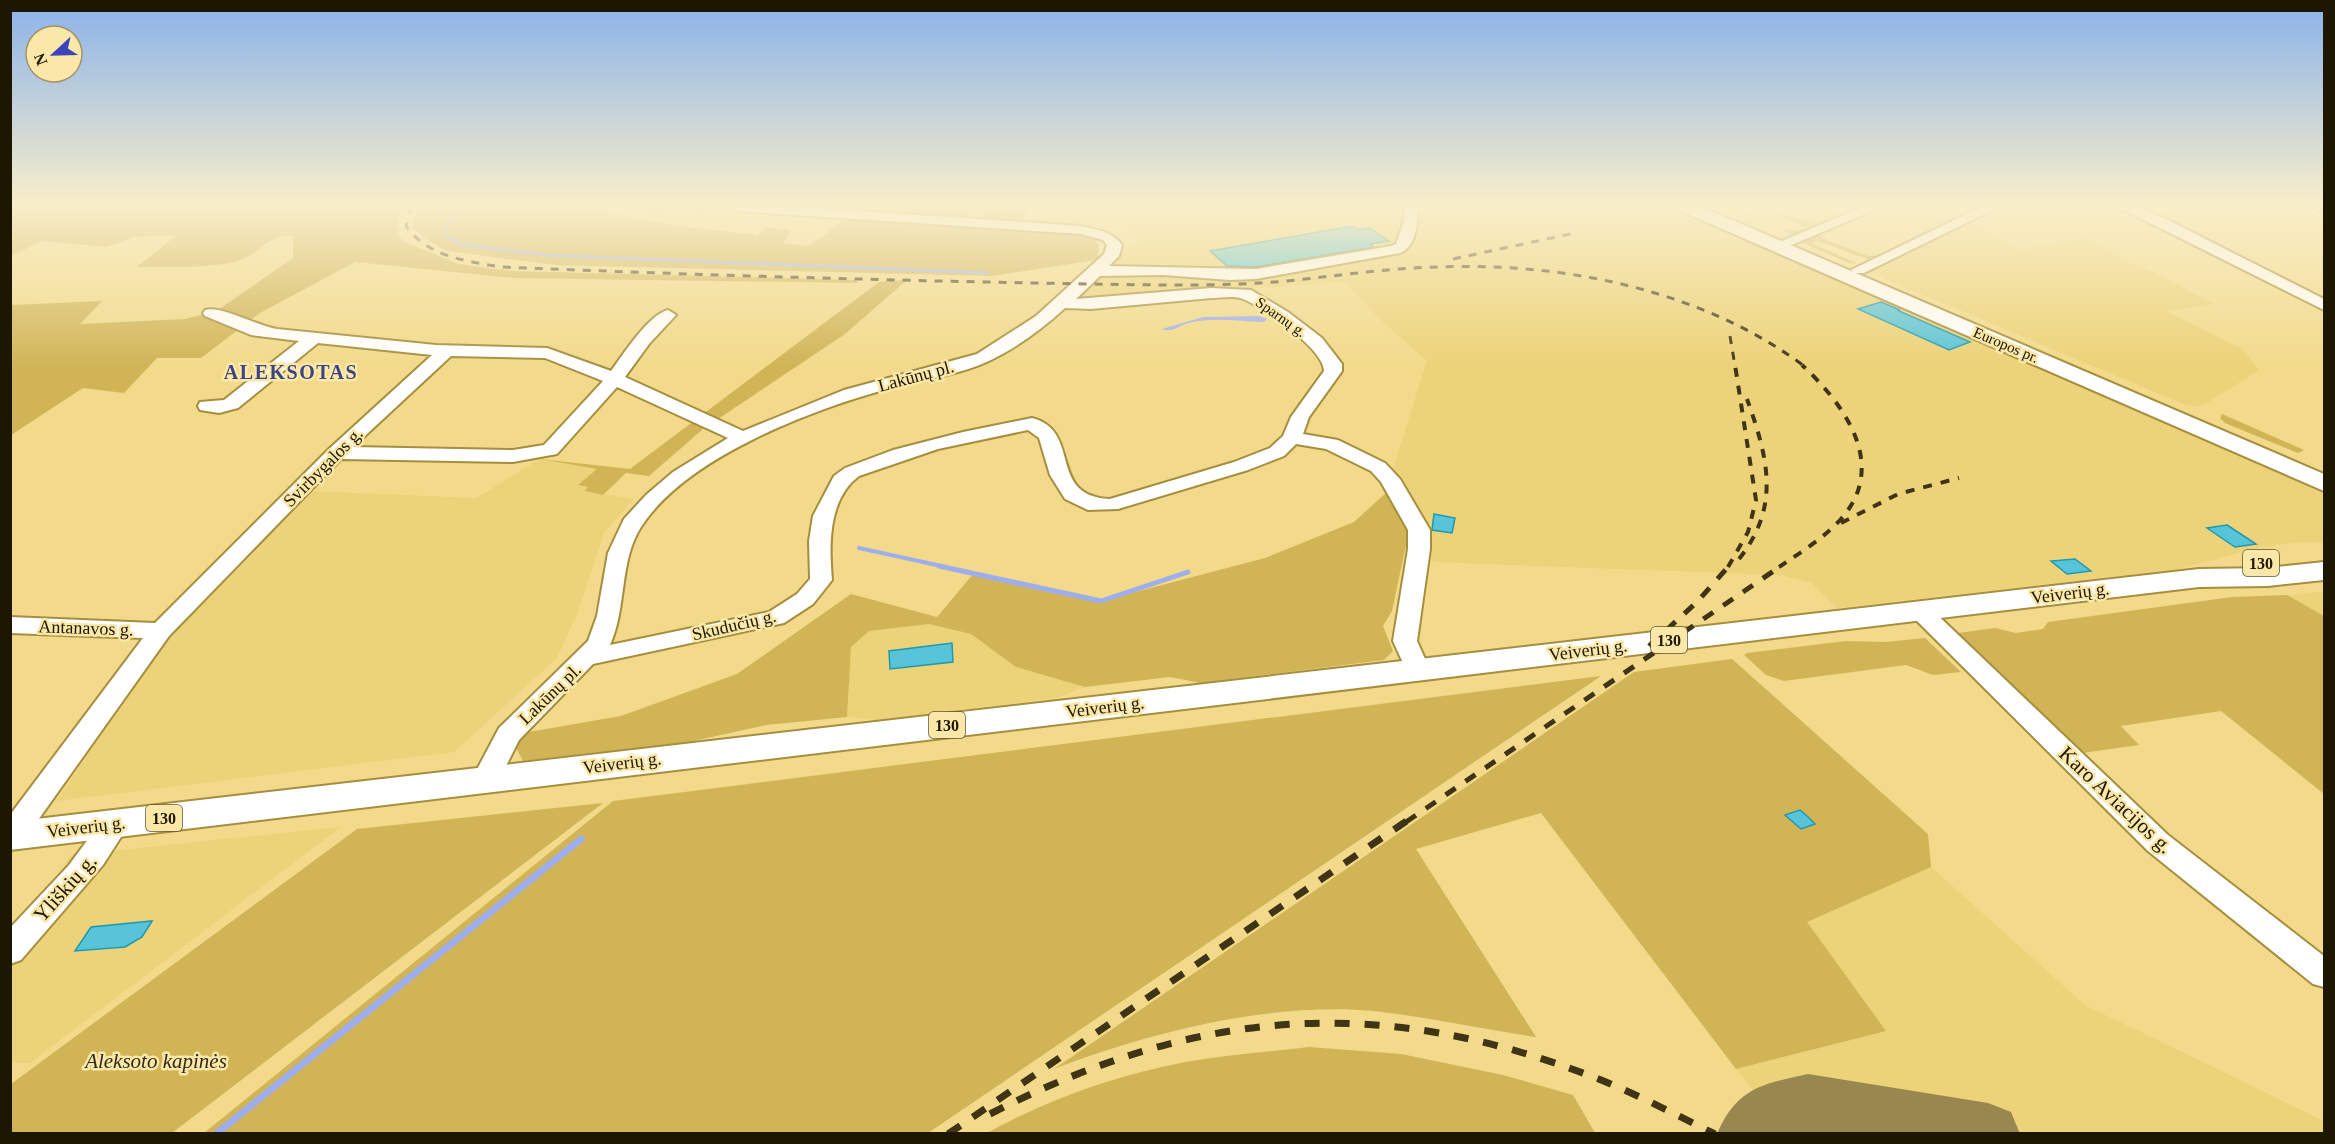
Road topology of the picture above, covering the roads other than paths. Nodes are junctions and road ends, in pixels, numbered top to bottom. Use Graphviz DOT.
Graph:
graph roads {
  1 [pos="1105,260"];
  2 [pos="1335,260"];
  3 [pos="1810,260"];
  4 [pos="1835,260"];
  5 [pos="1878,260"];
  6 [pos="2238,260"];
  7 [pos="1827,268"];
  8 [pos="1858,270"];
  9 [pos="1095,271"];
  10 [pos="1059,303"];
  11 [pos="2325,305"];
  12 [pos="211,313"];
  13 [pos="668,315"];
  14 [pos="314,338"];
  15 [pos="447,350"];
  16 [pos="614,379"];
  17 [pos="207,406"];
  18 [pos="2194,419"];
  19 [pos="1024,425"];
  20 [pos="743,438"];
  21 [pos="1292,438"];
  22 [pos="336,453"];
  23 [pos="2325,468"];
  24 [pos="2325,483"];
  25 [pos="2325,555"];
  26 [pos="2325,571"];
  27 [pos="2199,578"];
  28 [pos="1920,611"];
  29 [pos="10,625"];
  30 [pos="161,631"];
  31 [pos="589,657"];
  32 [pos="1418,670"];
  33 [pos="486,779"];
  34 [pos="117,823"];
  35 [pos="11,836"];
  36 [pos="10,951"];
  37 [pos="2325,974"];
  1 -- 9 [label="street, Lakūnų pl."];
  2 -- 9 [label="street"];
  3 -- 7 [label="main road, Europos pr."];
  4 -- 8 [label="main road, Europos pr."];
  5 -- 8 [label="street"];
  6 -- 11 [label="street"];
  7 -- 8 [label="main road"];
  7 -- 18 [label="main road, Europos pr."];
  8 -- 18 [label="main road, Europos pr."];
  9 -- 10 [label="street, Lakūnų pl."];
  10 -- 20 [label="street, Lakūnų pl."];
  10 -- 21 [label="street, Sparnų g."];
  12 -- 14 [label="street"];
  13 -- 16 [label="street"];
  14 -- 15 [label="street"];
  14 -- 17 [label="street"];
  15 -- 16 [label="street"];
  15 -- 22 [label="street, Svirbygalos g."];
  16 -- 20 [label="street"];
  16 -- 22 [label="street"];
  18 -- 23 [label="main road, Europos pr."];
  18 -- 24 [label="main road, Europos pr."];
  19 -- 21 [label="street, Sparnų g."];
  19 -- 31 [label="street, Skudučių g."];
  20 -- 31 [label="street, Lakūnų pl."];
  21 -- 32 [label="street"];
  22 -- 30 [label="street, Svirbygalos g."];
  25 -- 27 [label="main road, Veiverių g. / 130"];
  26 -- 27 [label="main road, Veiverių g. / 130"];
  27 -- 28 [label="main road, Veiverių g. / 130"];
  28 -- 32 [label="main road, Veiverių g. / 130"];
  28 -- 37 [label="street, Karo Aviacijos g."];
  29 -- 30 [label="street, Antanavos g."];
  30 -- 35 [label="street, Svirbygalos g."];
  31 -- 33 [label="street, Lakūnų pl."];
  32 -- 33 [label="main road, Veiverių g. / 130"];
  33 -- 34 [label="main road, Veiverių g. / 130"];
  34 -- 35 [label="main road, Veiverių g. / 130"];
  34 -- 36 [label="street, Yliškių g."];
}
